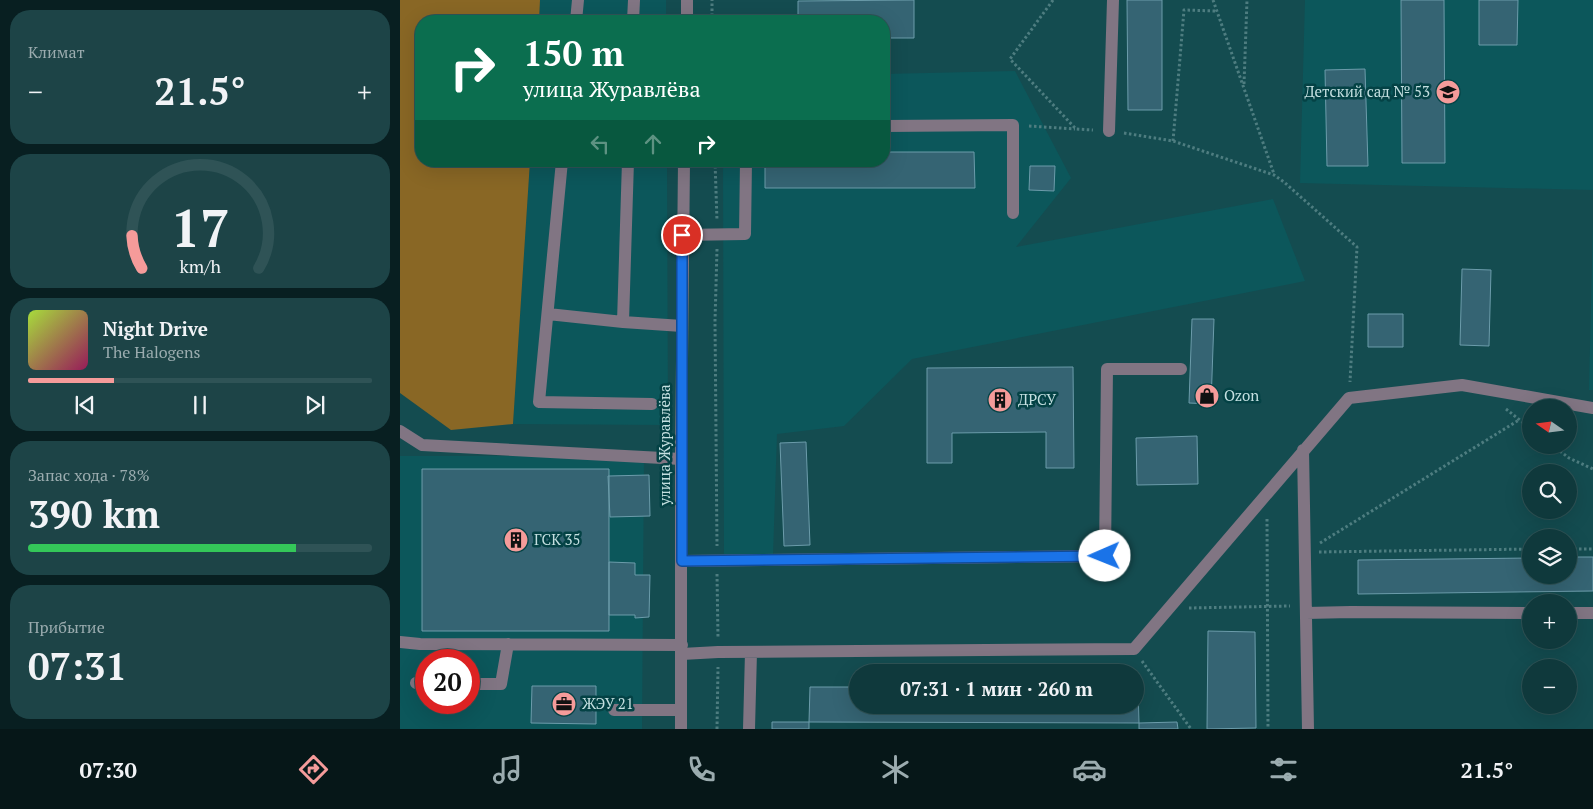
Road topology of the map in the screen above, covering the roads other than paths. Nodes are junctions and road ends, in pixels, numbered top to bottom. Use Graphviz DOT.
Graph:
graph roads {
  1 [pos="578,0"];
  2 [pos="634,0"];
  3 [pos="687,0"];
  4 [pos="1114,0"];
  5 [pos="577,15"];
  6 [pos="633,15"];
  7 [pos="687,15"];
  8 [pos="890,126"];
  9 [pos="1109,131"];
  10 [pos="561,167"];
  11 [pos="628,167"];
  12 [pos="684,167"];
  13 [pos="746,167"];
  14 [pos="1013,213"];
  15 [pos="682,235"];
  16 [pos="548,314"];
  17 [pos="623,322"];
  18 [pos="682,326"];
  19 [pos="1181,369"];
  20 [pos="652,404"];
  21 [pos="1593,408"];
  22 [pos="400,431"];
  23 [pos="1303,450"];
  24 [pos="681,459"];
  25 [pos="682,561"];
  26 [pos="1306,609"];
  27 [pos="1522,613"];
  28 [pos="1577,613"];
  29 [pos="1593,613"];
  30 [pos="400,642"];
  31 [pos="508,644"];
  32 [pos="682,649"];
  33 [pos="751,652"];
  34 [pos="480,684"];
  35 [pos="614,710"];
  36 [pos="681,710"];
  37 [pos="681,729"];
  38 [pos="749,729"];
  39 [pos="1308,729"];
  1 -- 5 [label="street"];
  2 -- 6 [label="street"];
  3 -- 7 [label="street"];
  4 -- 9 [label="street"];
  8 -- 14 [label="street"];
  10 -- 16 [label="street"];
  11 -- 17 [label="street"];
  12 -- 15 [label="street, улица Журавлёва"];
  13 -- 15 [label="street"];
  15 -- 18 [label="street, улица Журавлёва"];
  16 -- 17 [label="street"];
  16 -- 20 [label="street"];
  17 -- 18 [label="street"];
  18 -- 24 [label="street, улица Журавлёва"];
  19 -- 25 [label="street"];
  21 -- 23 [label="street"];
  22 -- 24 [label="street"];
  23 -- 26 [label="street"];
  23 -- 33 [label="street"];
  24 -- 25 [label="street, улица Журавлёва"];
  25 -- 32 [label="street, улица Журавлёва"];
  26 -- 27 [label="street"];
  26 -- 39 [label="street"];
  28 -- 29 [label="street"];
  30 -- 31 [label="street"];
  31 -- 32 [label="street"];
  31 -- 34 [label="street"];
  32 -- 33 [label="street"];
  32 -- 36 [label="street, улица Журавлёва"];
  33 -- 38 [label="street"];
  35 -- 36 [label="street"];
  36 -- 37 [label="street, улица Журавлёва"];
}
